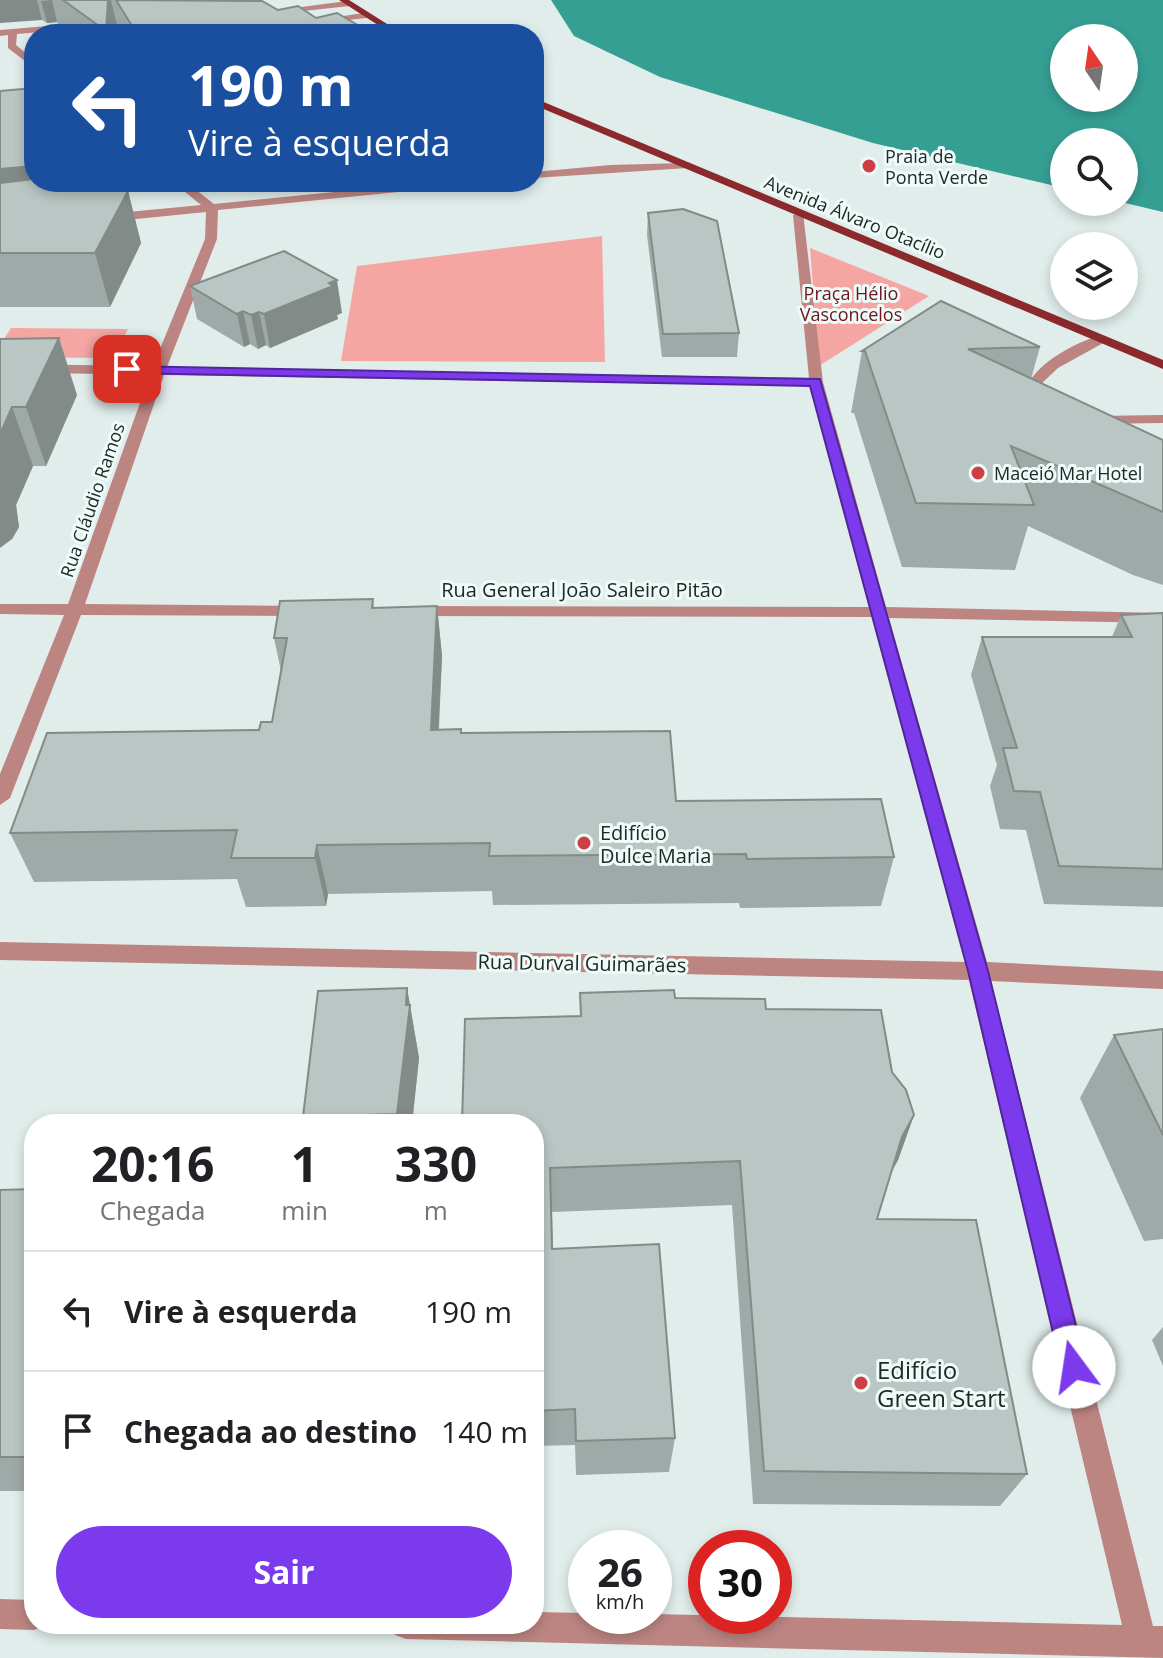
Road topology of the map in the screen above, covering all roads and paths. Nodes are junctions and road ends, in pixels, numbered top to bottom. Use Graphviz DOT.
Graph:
graph roads {
  1 [pos="345,2"];
  2 [pos="293,9"];
  3 [pos="262,12"];
  4 [pos="364,16"];
  5 [pos="313,20"];
  6 [pos="300,21"];
  7 [pos="379,24"];
  8 [pos="24,31"];
  9 [pos="13,32"];
  10 [pos="0,33"];
  11 [pos="22,45"];
  12 [pos="5,46"];
  13 [pos="24,58"];
  14 [pos="544,105"];
  15 [pos="684,166"];
  16 [pos="544,174"];
  17 [pos="192,192"];
  18 [pos="370,192"];
  19 [pos="212,208"];
  20 [pos="799,215"];
  21 [pos="91,220"];
  22 [pos="1100,339"];
  23 [pos="1163,365"];
  24 [pos="0,368"];
  25 [pos="159,369"];
  26 [pos="816,382"];
  27 [pos="1046,413"];
  28 [pos="1163,419"];
  29 [pos="1076,420"];
  30 [pos="0,609"];
  31 [pos="74,611"];
  32 [pos="327,611"];
  33 [pos="391,611"];
  34 [pos="881,612"];
  35 [pos="1163,618"];
  36 [pos="0,798"];
  37 [pos="0,951"];
  38 [pos="978,971"];
  39 [pos="1163,980"];
  40 [pos="0,1614"];
  41 [pos="24,1615"];
  42 [pos="544,1628"];
  43 [pos="1149,1647"];
  1 -- 2 [label="street"];
  1 -- 4 [label="main road"];
  2 -- 3 [label="street"];
  2 -- 6 [label="street"];
  4 -- 5 [label="street"];
  4 -- 7 [label="main road"];
  8 -- 9 [label="street"];
  9 -- 10 [label="street"];
  9 -- 12 [label="street"];
  11 -- 12 [label="street"];
  12 -- 13 [label="street"];
  14 -- 15 [label="main road, Avenida Álvaro Otacílio"];
  15 -- 16 [label="street"];
  15 -- 20 [label="main road, Avenida Álvaro Otacílio"];
  17 -- 19 [label="street"];
  18 -- 19 [label="street"];
  19 -- 21 [label="street"];
  19 -- 25 [label="street, Rua Cláudio Ramos"];
  20 -- 22 [label="main road, Avenida Álvaro Otacílio"];
  20 -- 26 [label="street"];
  22 -- 23 [label="main road, Avenida Álvaro Otacílio"];
  22 -- 27 [label="street"];
  24 -- 25 [label="street"];
  25 -- 26 [label="street"];
  25 -- 31 [label="street, Rua Cláudio Ramos"];
  26 -- 34 [label="street"];
  28 -- 29 [label="street"];
  30 -- 31 [label="street"];
  31 -- 32 [label="street"];
  31 -- 36 [label="street, Rua Cláudio Ramos"];
  33 -- 34 [label="street, Rua General João Saleiro Pitão"];
  34 -- 35 [label="street, Rua General João Saleiro Pitão"];
  34 -- 38 [label="street"];
  37 -- 38 [label="street, Rua Durval Guimarães"];
  38 -- 39 [label="street, Rua Durval Guimarães"];
  38 -- 43 [label="street"];
  40 -- 41 [label="street"];
  42 -- 43 [label="street"];
}
